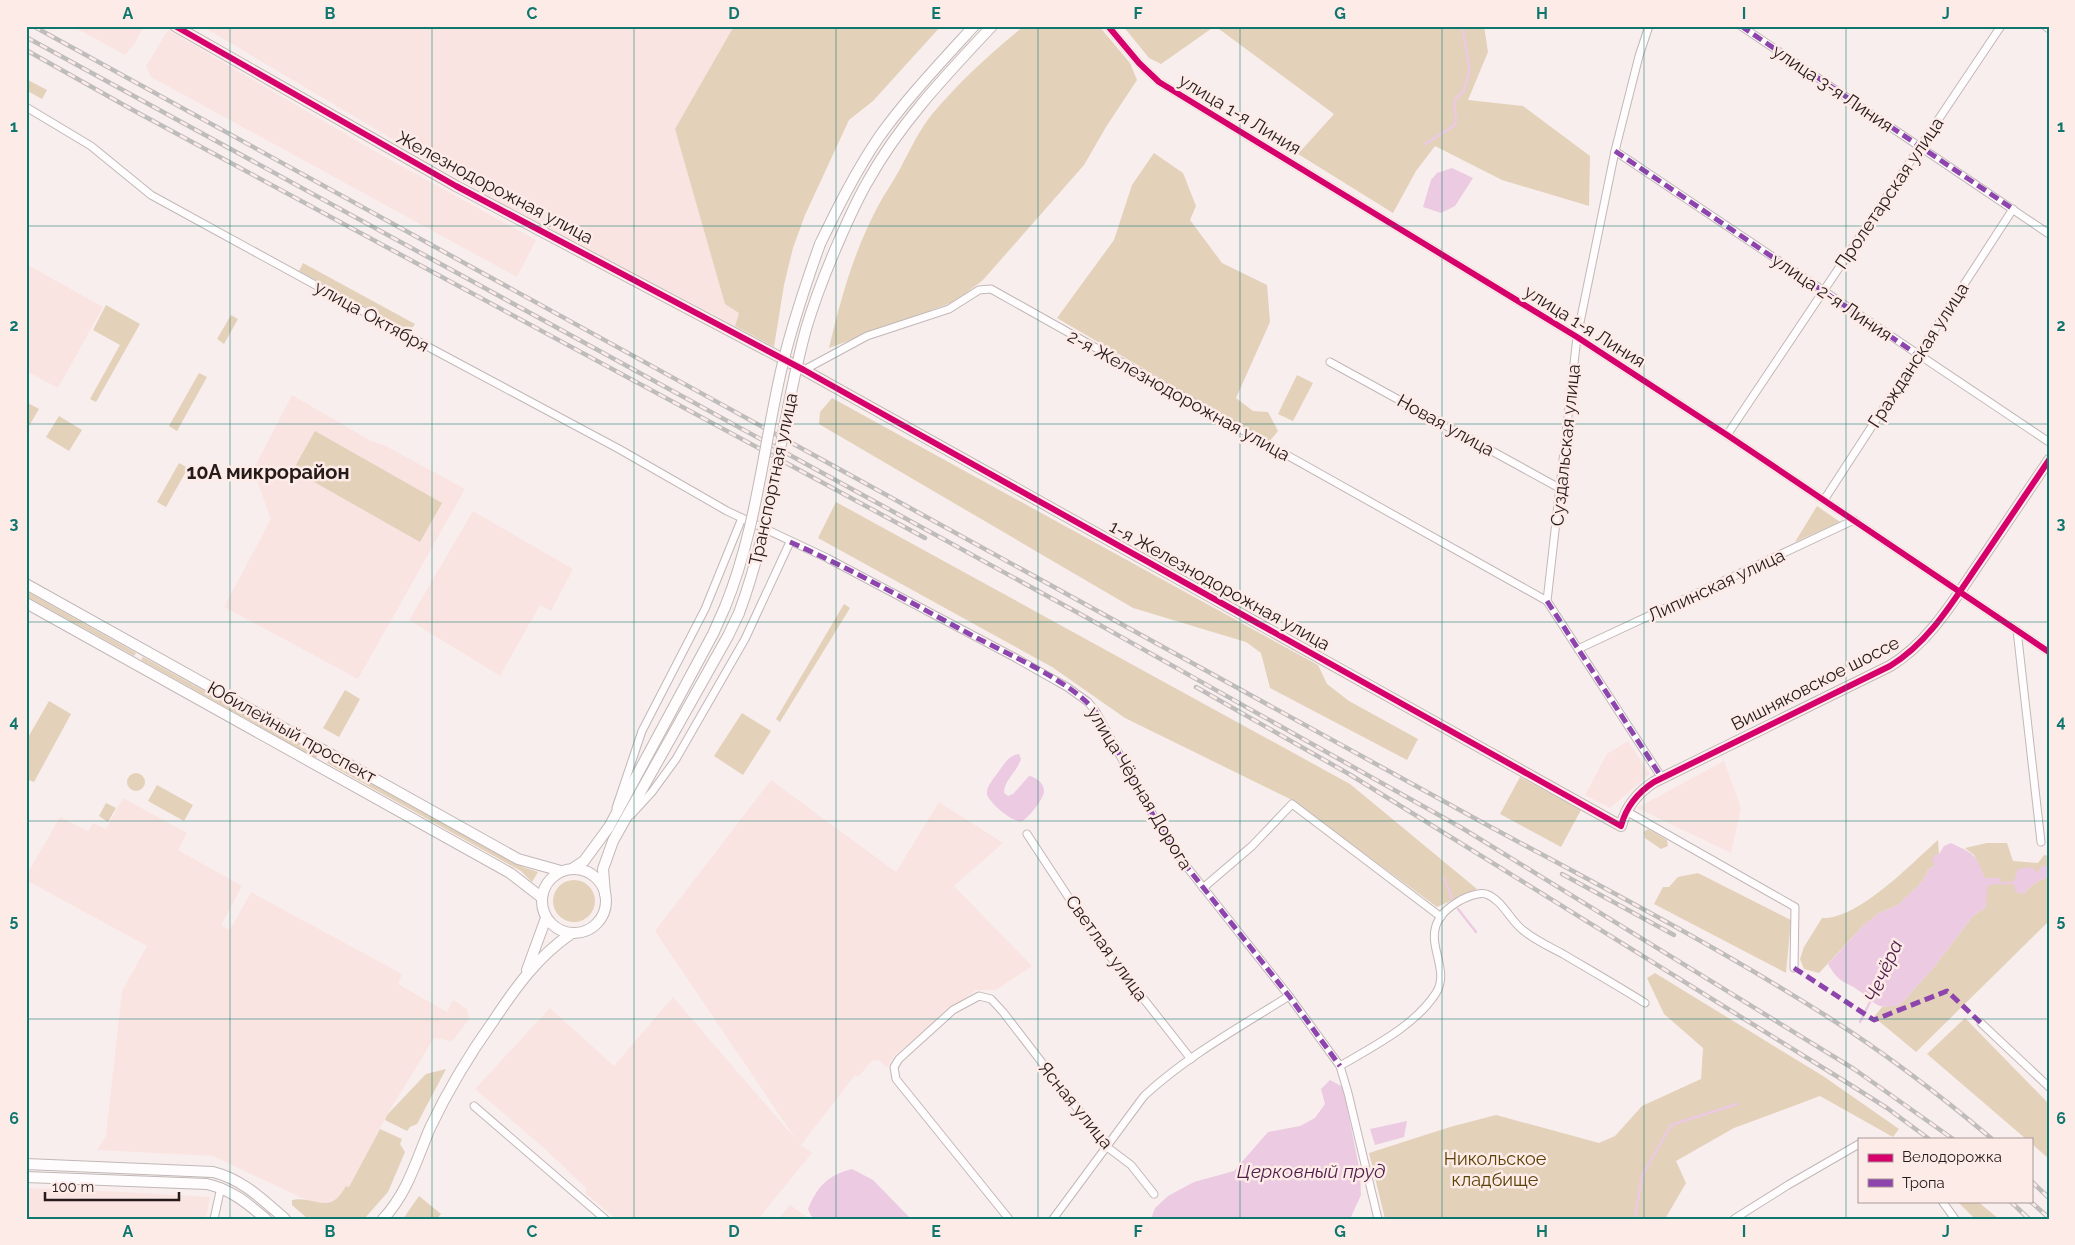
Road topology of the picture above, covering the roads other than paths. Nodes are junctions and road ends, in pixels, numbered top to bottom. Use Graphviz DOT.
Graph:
graph roads {
  1 [pos="174,26"];
  2 [pos="974,26"];
  3 [pos="992,26"];
  4 [pos="1108,26"];
  5 [pos="1649,26"];
  6 [pos="1741,26"];
  7 [pos="2001,26"];
  8 [pos="2045,26"];
  9 [pos="2049,29"];
  10 [pos="26,107"];
  11 [pos="1920,147"];
  12 [pos="1615,151"];
  13 [pos="2012,209"];
  14 [pos="2049,234"];
  15 [pos="1823,291"];
  16 [pos="1577,337"];
  17 [pos="1918,355"];
  18 [pos="1330,362"];
  19 [pos="804,370"];
  20 [pos="1727,434"];
  21 [pos="2049,442"];
  22 [pos="2049,460"];
  23 [pos="1561,489"];
  24 [pos="1824,500"];
  25 [pos="742,518"];
  26 [pos="1854,520"];
  27 [pos="790,542"];
  28 [pos="26,584"];
  29 [pos="1959,591"];
  30 [pos="1547,601"];
  31 [pos="26,603"];
  32 [pos="2017,630"];
  33 [pos="1578,649"];
  34 [pos="2049,652"];
  35 [pos="1662,778"];
  36 [pos="1626,811"];
  37 [pos="617,823"];
  38 [pos="1621,826"];
  39 [pos="1027,834"];
  40 [pos="2041,842"];
  41 [pos="572,869"];
  42 [pos="561,871"];
  43 [pos="1203,888"];
  44 [pos="605,894"];
  45 [pos="542,898"];
  46 [pos="1441,917"];
  47 [pos="546,918"];
  48 [pos="572,933"];
  49 [pos="1794,968"];
  50 [pos="525,976"];
  51 [pos="1289,996"];
  52 [pos="1645,1002"];
  53 [pos="1981,1023"];
  54 [pos="1191,1059"];
  55 [pos="1340,1066"];
  56 [pos="2049,1087"];
  57 [pos="474,1106"];
  58 [pos="1858,1145"];
  59 [pos="1107,1147"];
  60 [pos="26,1164"];
  61 [pos="26,1177"];
  62 [pos="221,1187"];
  63 [pos="1154,1194"];
  64 [pos="1943,1202"];
  65 [pos="214,1219"];
  66 [pos="266,1219"];
  67 [pos="285,1219"];
  68 [pos="383,1219"];
  69 [pos="605,1219"];
  70 [pos="1009,1219"];
  71 [pos="1053,1219"];
  72 [pos="1378,1219"];
  73 [pos="1734,1219"];
  74 [pos="1955,1219"];
  1 -- 19 [label="street, Железнодорожная улица"];
  2 -- 37 [label="street, Транспортная улица, bridge"];
  3 -- 37 [label="street, Транспортная улица, bridge"];
  4 -- 16 [label="street, улица 1-я Линия"];
  5 -- 12 [label="street, Суздальская улица"];
  6 -- 11 [label="street, улица 3-я Линия"];
  7 -- 11 [label="street, Пролетарская улица"];
  8 -- 9 [label="street"];
  10 -- 25 [label="street, улица Октября"];
  11 -- 13 [label="street, улица 3-я Линия"];
  11 -- 15 [label="street, Пролетарская улица"];
  12 -- 15 [label="street, улица 2-я Линия"];
  12 -- 16 [label="street, Суздальская улица"];
  13 -- 14 [label="street, улица 3-я Линия"];
  13 -- 17 [label="street, Гражданская улица"];
  15 -- 17 [label="street, улица 2-я Линия"];
  15 -- 20 [label="street, Пролетарская улица"];
  16 -- 20 [label="street, улица 1-я Линия"];
  16 -- 23 [label="street, Суздальская улица"];
  17 -- 21 [label="street, улица 2-я Линия"];
  17 -- 24 [label="street, Гражданская улица"];
  18 -- 23 [label="street, Новая улица"];
  19 -- 30 [label="street, 2-я Железнодорожная улица"];
  19 -- 38 [label="street, 1-я Железнодорожная улица"];
  20 -- 24 [label="street, улица 1-я Линия"];
  22 -- 29 [label="street, Вишняковское шоссе"];
  23 -- 30 [label="street, Суздальская улица"];
  24 -- 26 [label="street, улица 1-я Линия"];
  25 -- 27 [label="street, улица Чёрная Дорога"];
  25 -- 37 [label="street"];
  26 -- 29 [label="street, улица 1-я Линия"];
  26 -- 33 [label="street, Липинская улица"];
  27 -- 37 [label="street"];
  27 -- 43 [label="street, улица Чёрная Дорога"];
  28 -- 42 [label="street, Юбилейный проспект"];
  29 -- 32 [label="street, улица 1-я Линия"];
  29 -- 35 [label="street, Вишняковское шоссе"];
  30 -- 33 [label="street"];
  31 -- 45 [label="street, Юбилейный проспект"];
  32 -- 34 [label="street, улица 1-я Линия"];
  32 -- 40 [label="street"];
  33 -- 35 [label="street"];
  35 -- 36 [label="street, Вишняковское шоссе"];
  36 -- 38 [label="street, Вишняковское шоссе"];
  36 -- 49 [label="street"];
  37 -- 41 [label="street, Транспортная улица"];
  37 -- 44 [label="street, Транспортная улица"];
  39 -- 54 [label="street, Светлая улица"];
  41 -- 42 [label="street"];
  41 -- 44 [label="street"];
  42 -- 45 [label="street"];
  43 -- 46 [label="street"];
  43 -- 51 [label="street, улица Чёрная Дорога"];
  44 -- 48 [label="street"];
  45 -- 47 [label="street"];
  46 -- 52 [label="street"];
  46 -- 55 [label="street"];
  47 -- 48 [label="street"];
  47 -- 50 [label="street"];
  48 -- 50 [label="street"];
  50 -- 68 [label="street"];
  51 -- 54 [label="street"];
  51 -- 55 [label="street, улица Чёрная Дорога"];
  53 -- 56 [label="street"];
  54 -- 59 [label="street"];
  55 -- 72 [label="street, улица Чёрная Дорога"];
  57 -- 69 [label="street"];
  58 -- 73 [label="street"];
  59 -- 63 [label="street, Ясная улица"];
  59 -- 70 [label="street, Ясная улица"];
  59 -- 71 [label="street"];
  60 -- 67 [label="street"];
  61 -- 62 [label="street"];
  62 -- 65 [label="street"];
  62 -- 66 [label="street"];
  64 -- 74 [label="street"];
}
